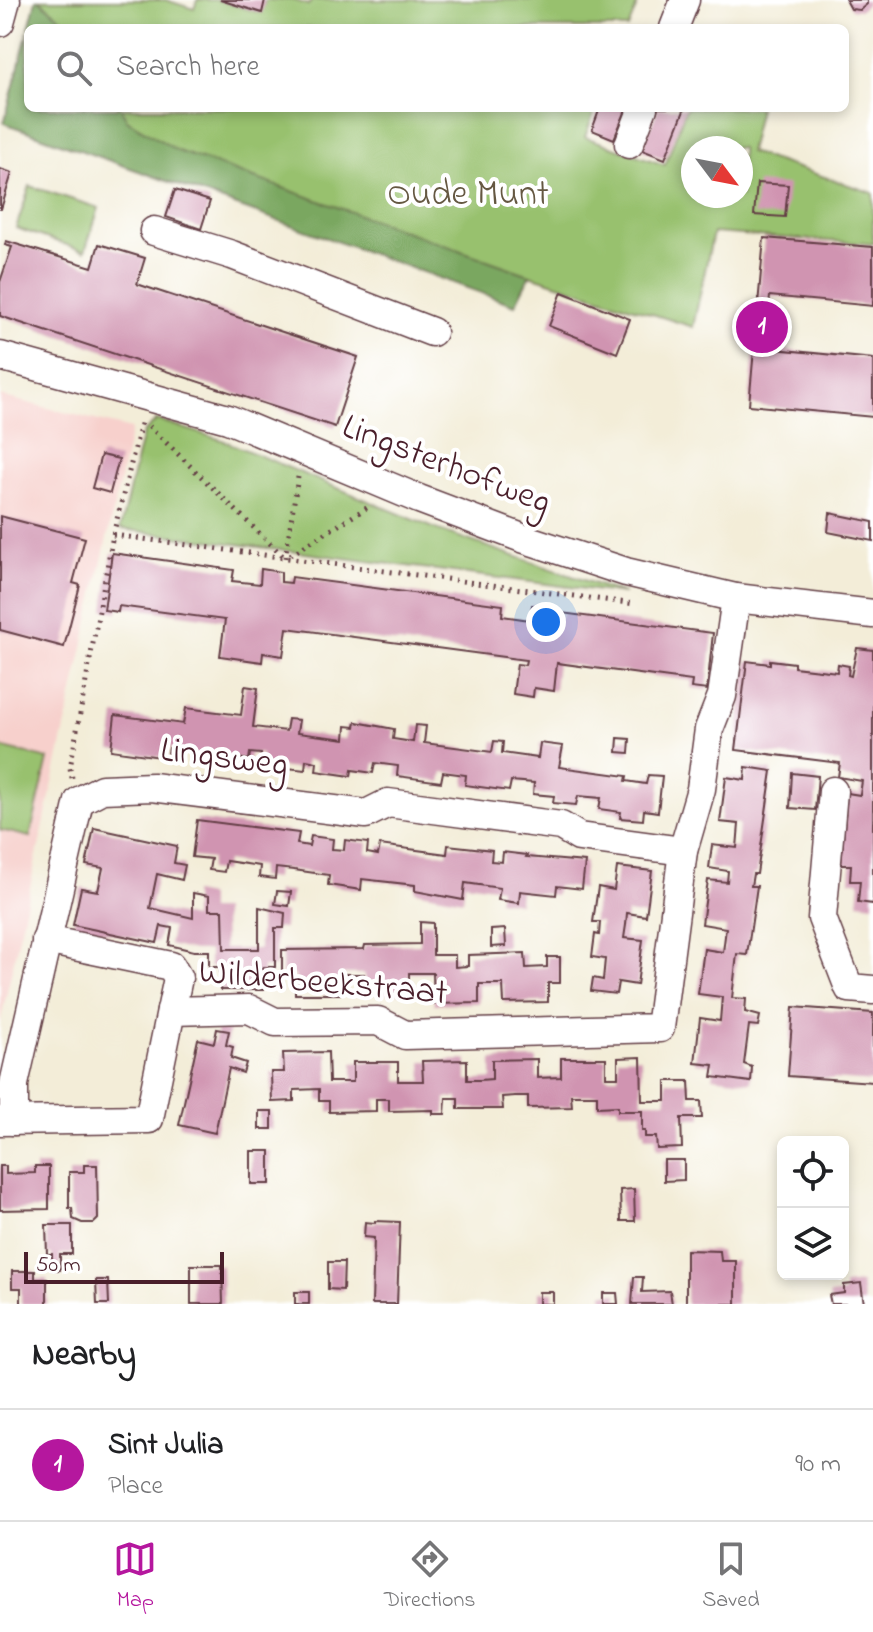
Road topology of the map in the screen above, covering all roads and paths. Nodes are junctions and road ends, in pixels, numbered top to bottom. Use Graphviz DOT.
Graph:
graph roads {
  1 [pos="6,0"];
  2 [pos="685,0"];
  3 [pos="0,22"];
  4 [pos="676,24"];
  5 [pos="641,112"];
  6 [pos="629,144"];
  7 [pos="154,231"];
  8 [pos="432,332"];
  9 [pos="0,356"];
  10 [pos="146,408"];
  11 [pos="302,451"];
  12 [pos="396,490"];
  13 [pos="113,535"];
  14 [pos="285,558"];
  15 [pos="736,598"];
  16 [pos="640,605"];
  17 [pos="873,614"];
  18 [pos="833,791"];
  19 [pos="79,801"];
  20 [pos="683,851"];
  21 [pos="46,940"];
  22 [pos="873,990"];
  23 [pos="171,1011"];
  24 [pos="7,1121"];
  1 -- 3 [label="street"];
  2 -- 4 [label="street"];
  5 -- 6 [label="street"];
  7 -- 8 [label="street"];
  9 -- 10 [label="street, Lingsterhofweg"];
  10 -- 11 [label="street, Lingsterhofweg"];
  10 -- 13 [label="path"];
  10 -- 14 [label="path"];
  11 -- 12 [label="street, Lingsterhofweg"];
  11 -- 14 [label="path"];
  12 -- 14 [label="path"];
  12 -- 15 [label="street, Lingsterhofweg"];
  13 -- 14 [label="path"];
  13 -- 19 [label="path"];
  14 -- 16 [label="path"];
  15 -- 17 [label="street, Lingsterhofweg"];
  15 -- 20 [label="street"];
  18 -- 22 [label="street"];
  19 -- 20 [label="street, Lingsweg"];
  19 -- 21 [label="street"];
  20 -- 23 [label="street, Wilderbeekstraat"];
  21 -- 23 [label="street, Wilderbeekstraat"];
  21 -- 24 [label="street"];
  23 -- 24 [label="street, Wilderbeekstraat"];
}
